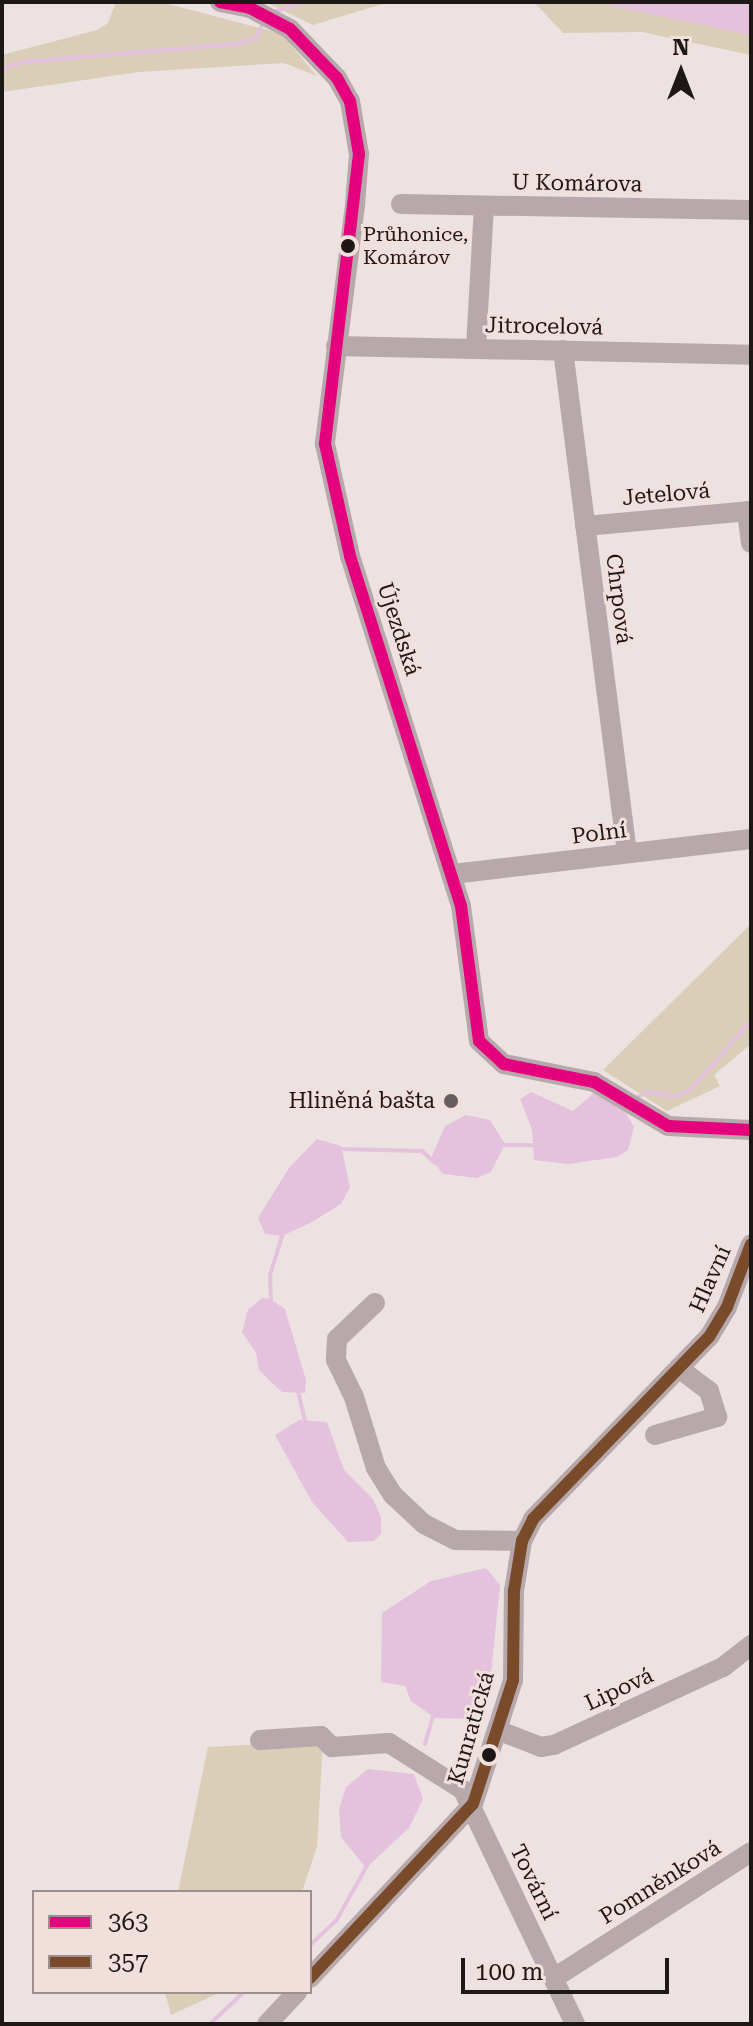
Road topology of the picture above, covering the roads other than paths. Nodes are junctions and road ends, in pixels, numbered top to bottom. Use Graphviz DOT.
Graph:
graph roads {
  1 [pos="220,2"];
  2 [pos="401,204"];
  3 [pos="484,206"];
  4 [pos="751,210"];
  5 [pos="336,346"];
  6 [pos="476,348"];
  7 [pos="563,350"];
  8 [pos="751,355"];
  9 [pos="749,511"];
  10 [pos="585,526"];
  11 [pos="751,543"];
  12 [pos="751,839"];
  13 [pos="627,853"];
  14 [pos="453,874"];
  15 [pos="751,1130"];
  16 [pos="751,1244"];
  17 [pos="375,1303"];
  18 [pos="679,1368"];
  19 [pos="655,1435"];
  20 [pos="593,1453"];
  21 [pos="522,1541"];
  22 [pos="751,1645"];
  23 [pos="500,1731"];
  24 [pos="260,1740"];
  25 [pos="473,1804"];
  26 [pos="751,1852"];
  27 [pos="312,1976"];
  28 [pos="554,1978"];
  29 [pos="295,1994"];
  30 [pos="267,2024"];
  31 [pos="575,2024"];
  1 -- 5 [label="street, Újezdská"];
  2 -- 3 [label="street, U Komárova"];
  3 -- 4 [label="street, U Komárova"];
  3 -- 6 [label="street"];
  5 -- 6 [label="street, Jitrocelová"];
  5 -- 14 [label="street, Újezdská"];
  6 -- 7 [label="street, Jitrocelová"];
  7 -- 8 [label="street, Jitrocelová"];
  7 -- 10 [label="street, Chrpová"];
  9 -- 10 [label="street, Jetelová"];
  9 -- 11 [label="street"];
  10 -- 13 [label="street, Chrpová"];
  12 -- 13 [label="street, Polní"];
  13 -- 14 [label="street, Polní"];
  14 -- 15 [label="street, Újezdská"];
  16 -- 18 [label="street, Hlavní"];
  17 -- 21 [label="street"];
  18 -- 19 [label="street"];
  18 -- 20 [label="street, Hlavní"];
  20 -- 21 [label="street, Kunratická"];
  21 -- 23 [label="street, Kunratická"];
  22 -- 23 [label="street, Lipová"];
  23 -- 25 [label="street, Kunratická"];
  24 -- 25 [label="street"];
  25 -- 27 [label="street, Kunratická"];
  25 -- 28 [label="street, Tovární"];
  26 -- 28 [label="street, Pomněnková"];
  28 -- 31 [label="street, Tovární"];
  29 -- 30 [label="street"];
}
